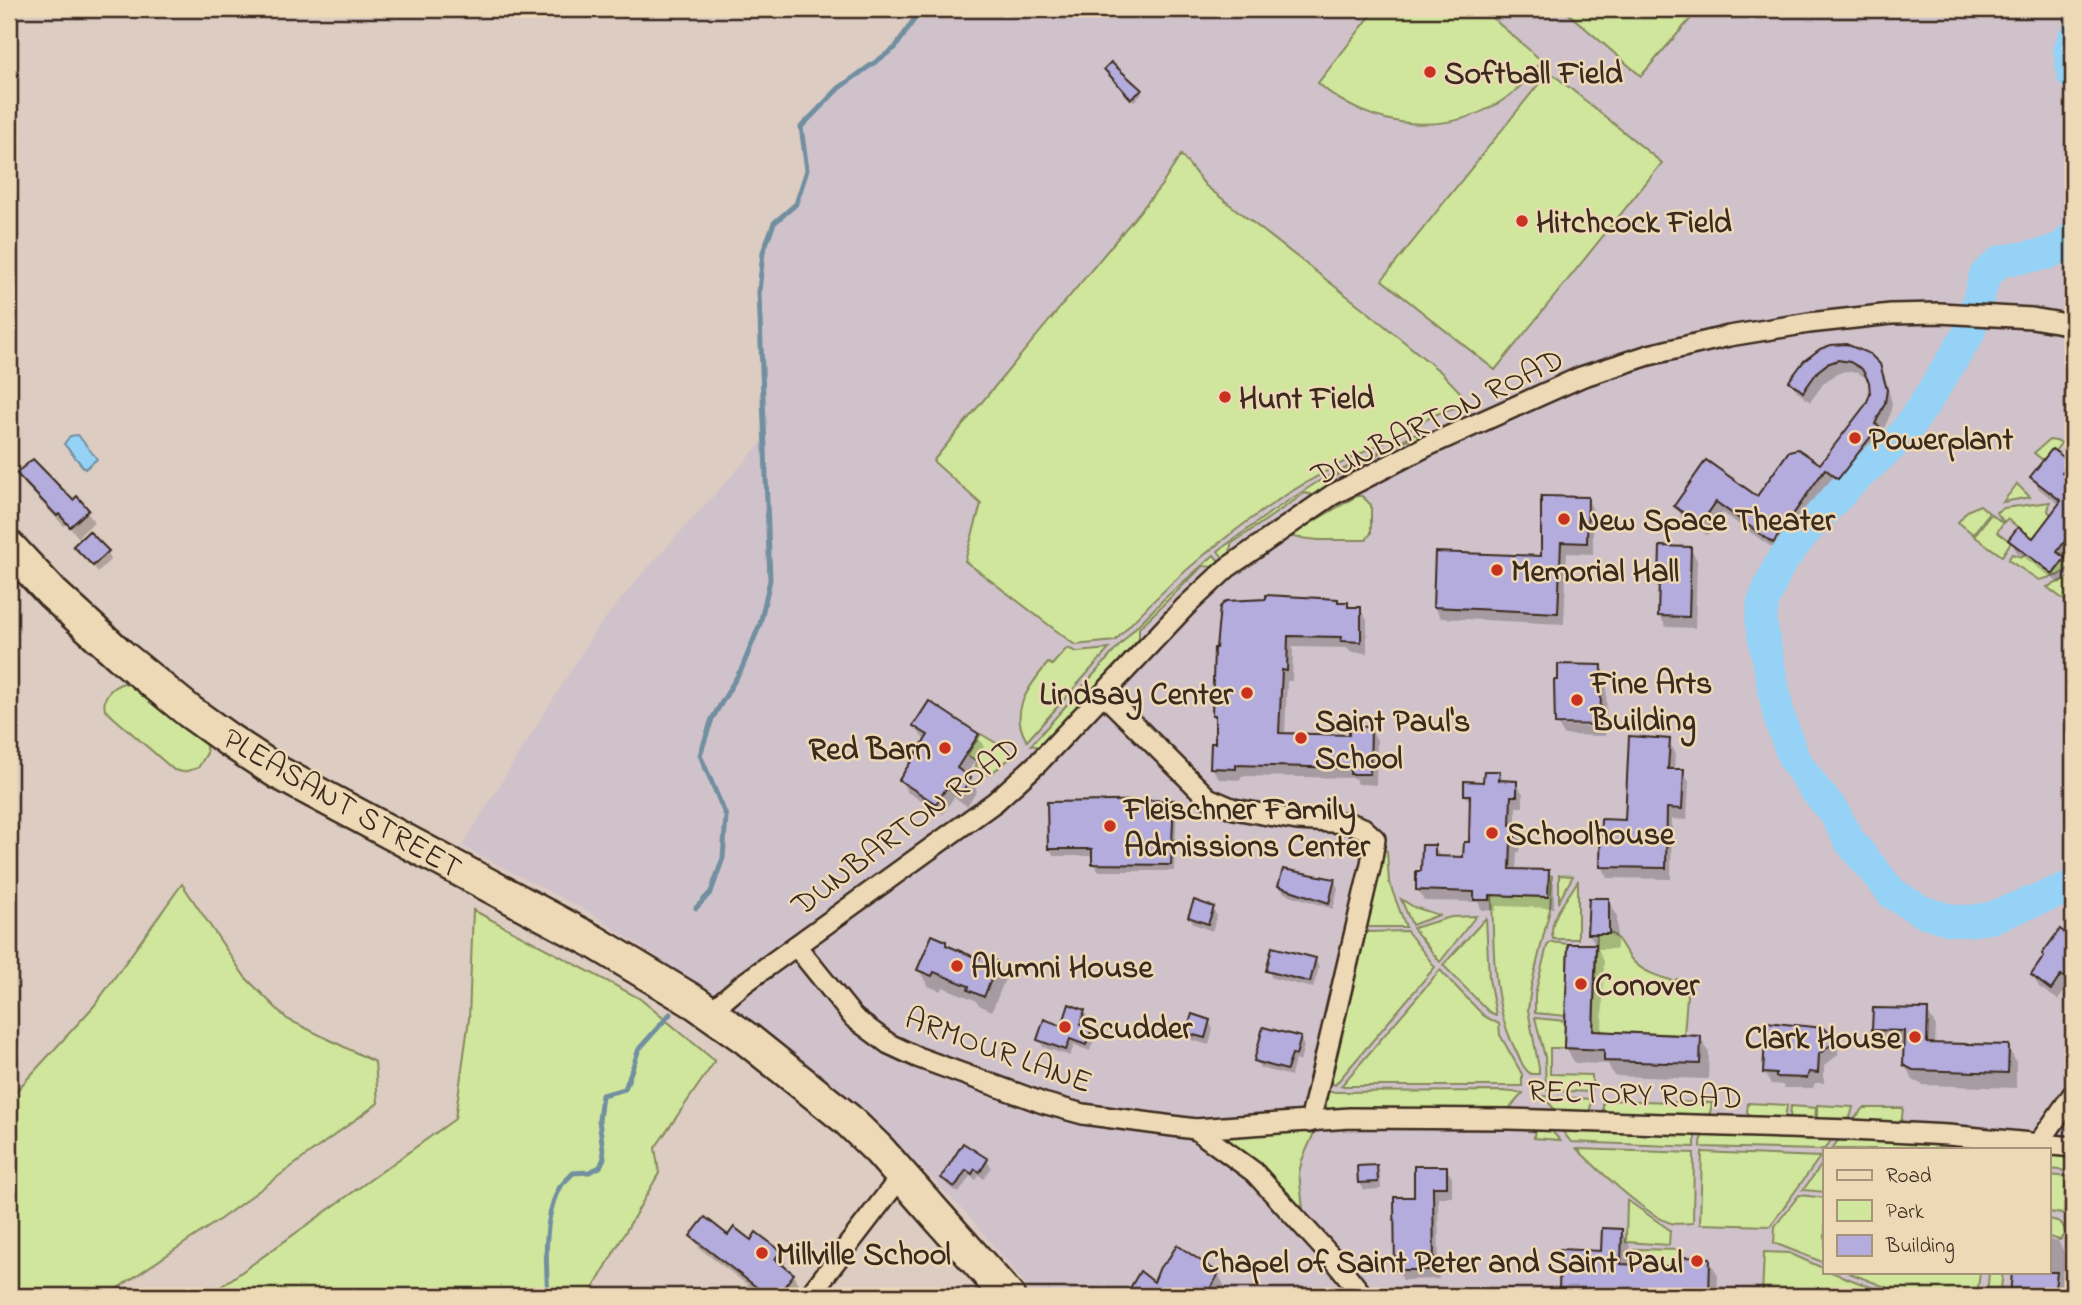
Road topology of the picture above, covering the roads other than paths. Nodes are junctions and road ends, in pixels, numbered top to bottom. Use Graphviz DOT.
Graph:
graph roads {
  1 [pos="2073,325"];
  2 [pos="9,547"];
  3 [pos="1104,695"];
  4 [pos="796,946"];
  5 [pos="710,1012"];
  6 [pos="2073,1094"];
  7 [pos="1310,1122"];
  8 [pos="1195,1129"];
  9 [pos="2039,1143"];
  10 [pos="2073,1147"];
  11 [pos="902,1175"];
  12 [pos="809,1296"];
  13 [pos="1008,1296"];
  14 [pos="1363,1296"];
  1 -- 3 [label="street, DUNBARTON ROAD"];
  2 -- 5 [label="main road, PLEASANT STREET"];
  3 -- 4 [label="street, DUNBARTON ROAD"];
  3 -- 7 [label="street"];
  4 -- 5 [label="street, DUNBARTON ROAD"];
  4 -- 8 [label="street, ARMOUR LANE"];
  5 -- 11 [label="main road, PLEASANT STREET"];
  6 -- 9 [label="street"];
  7 -- 8 [label="street, RECTORY ROAD"];
  7 -- 9 [label="street, RECTORY ROAD"];
  8 -- 14 [label="street, ARMOUR LANE"];
  9 -- 10 [label="street, RECTORY ROAD"];
  11 -- 12 [label="street"];
  11 -- 13 [label="main road, PLEASANT STREET"];
}
